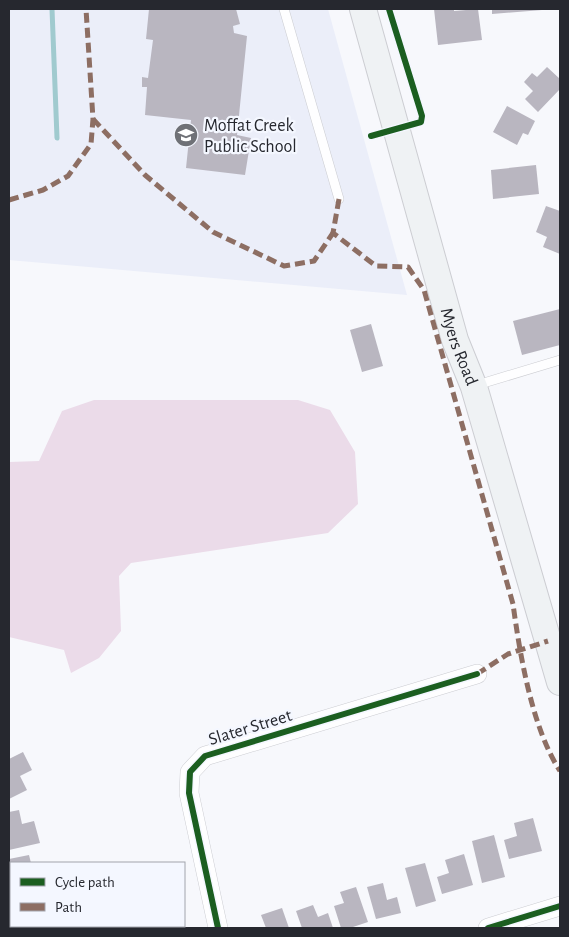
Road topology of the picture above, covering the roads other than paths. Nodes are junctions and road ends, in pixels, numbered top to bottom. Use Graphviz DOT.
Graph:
graph roads {
  1 [pos="284,9"];
  2 [pos="362,9"];
  3 [pos="339,199"];
  4 [pos="560,360"];
  5 [pos="474,386"];
  6 [pos="477,674"];
  7 [pos="560,682"];
  8 [pos="560,906"];
  9 [pos="218,928"];
  10 [pos="488,928"];
  1 -- 3 [label="lane"];
  2 -- 5 [label="main road, Myers Road"];
  4 -- 5 [label="lane"];
  5 -- 7 [label="main road, Myers Road"];
  6 -- 9 [label="street, Slater Street"];
  8 -- 10 [label="street"];
}
